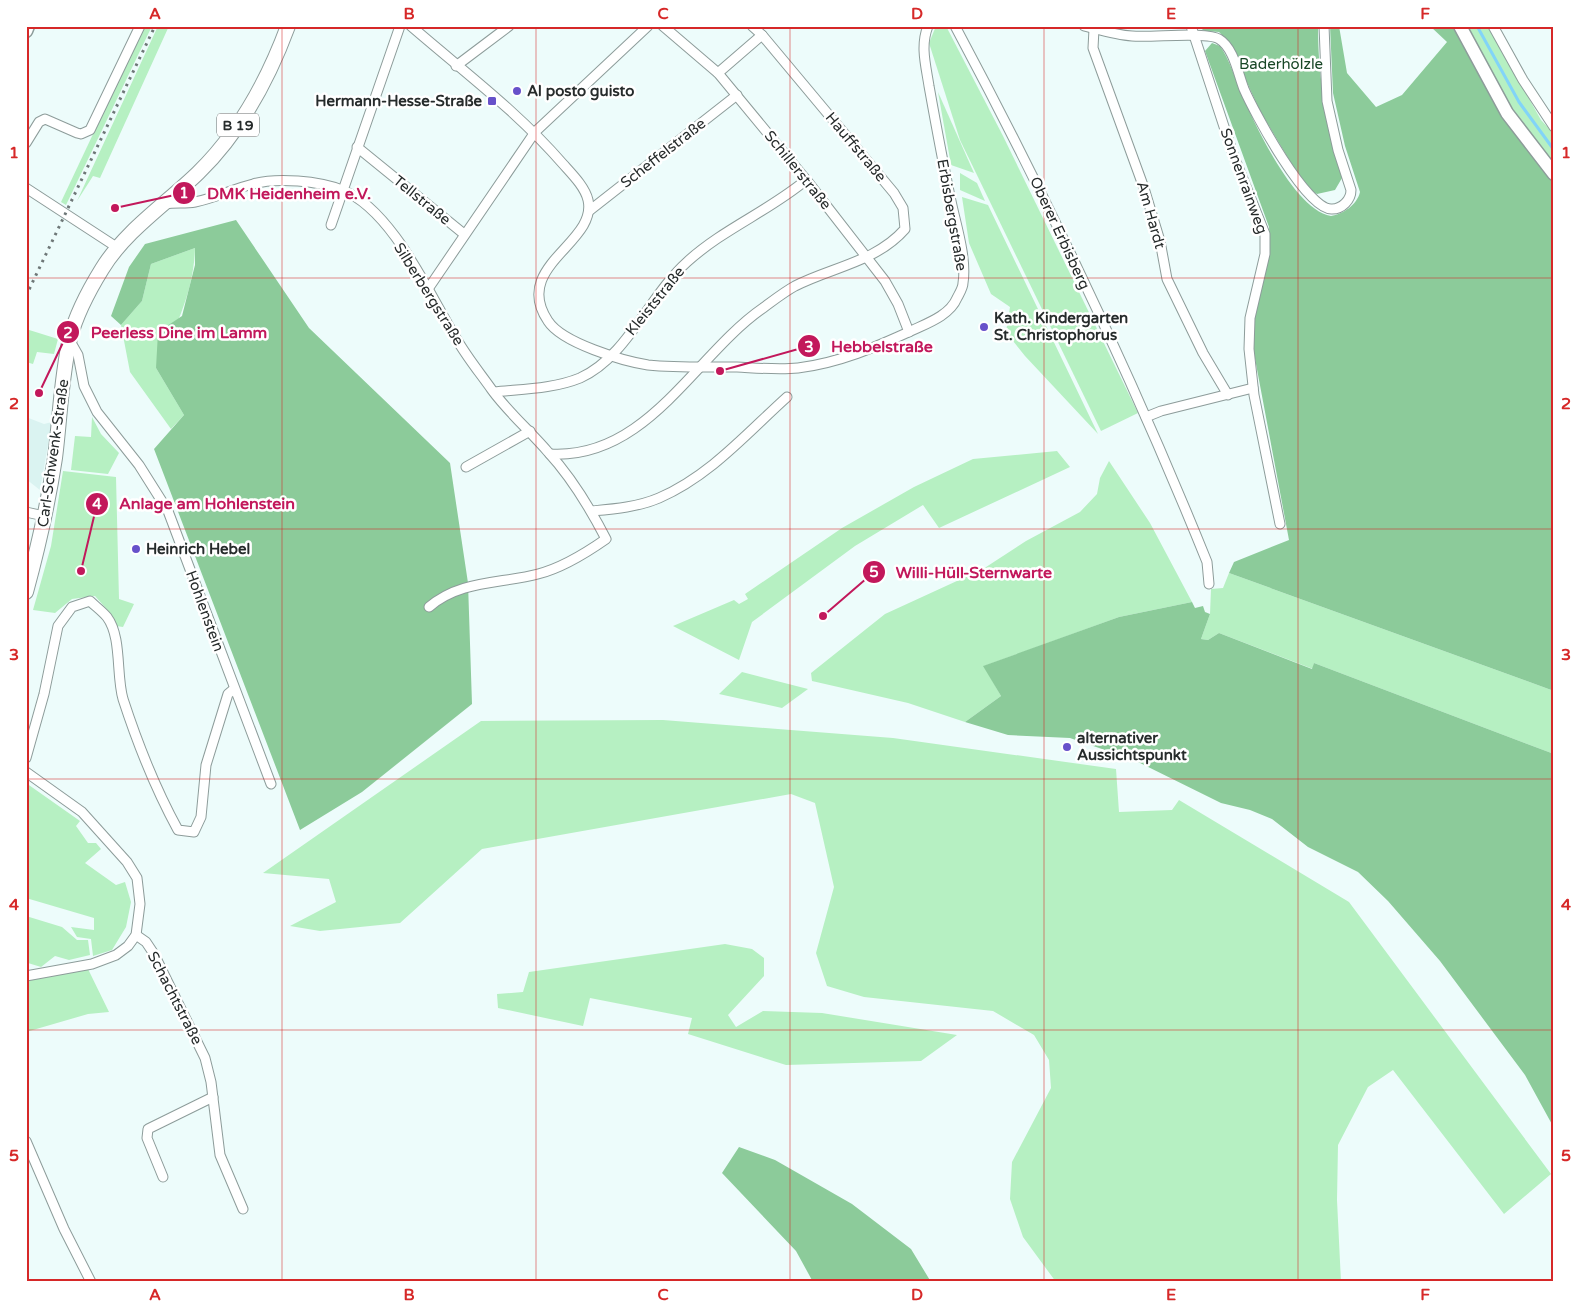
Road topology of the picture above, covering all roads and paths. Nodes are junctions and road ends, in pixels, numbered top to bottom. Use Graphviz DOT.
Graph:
graph roads {
  1 [pos="28,26"];
  2 [pos="140,26"];
  3 [pos="288,26"];
  4 [pos="400,26"];
  5 [pos="411,26"];
  6 [pos="509,26"];
  7 [pos="648,26"];
  8 [pos="663,26"];
  9 [pos="752,26"];
  10 [pos="928,26"];
  11 [pos="955,26"];
  12 [pos="1084,26"];
  13 [pos="1191,26"];
  14 [pos="1324,26"];
  15 [pos="1460,26"];
  16 [pos="1493,26"];
  17 [pos="1094,29"];
  18 [pos="26,31"];
  19 [pos="762,35"];
  20 [pos="1194,36"];
  21 [pos="456,66"];
  22 [pos="718,73"];
  23 [pos="737,95"];
  24 [pos="1553,124"];
  25 [pos="535,132"];
  26 [pos="26,143"];
  27 [pos="358,147"];
  28 [pos="1554,174"];
  29 [pos="806,180"];
  30 [pos="26,188"];
  31 [pos="342,190"];
  32 [pos="163,205"];
  33 [pos="589,211"];
  34 [pos="331,225"];
  35 [pos="464,234"];
  36 [pos="118,248"];
  37 [pos="867,257"];
  38 [pos="428,289"];
  39 [pos="908,332"];
  40 [pos="73,345"];
  41 [pos="611,356"];
  42 [pos="702,367"];
  43 [pos="1253,388"];
  44 [pos="494,392"];
  45 [pos="1228,395"];
  46 [pos="787,397"];
  47 [pos="1146,417"];
  48 [pos="530,431"];
  49 [pos="550,454"];
  50 [pos="466,467"];
  51 [pos="592,511"];
  52 [pos="26,512"];
  53 [pos="44,516"];
  54 [pos="1280,524"];
  55 [pos="1209,584"];
  56 [pos="26,592"];
  57 [pos="429,607"];
  58 [pos="234,689"];
  59 [pos="26,758"];
  60 [pos="26,772"];
  61 [pos="271,784"];
  62 [pos="136,935"];
  63 [pos="26,976"];
  64 [pos="213,1097"];
  65 [pos="26,1141"];
  66 [pos="164,1177"];
  67 [pos="243,1210"];
  68 [pos="91,1282"];
  1 -- 18 [label="main road"];
  2 -- 26 [label="street"];
  3 -- 32 [label="main road, Carl-Schwenk-Straße / B 19"];
  4 -- 27 [label="street"];
  5 -- 21 [label="street"];
  6 -- 21 [label="street"];
  7 -- 25 [label="street"];
  8 -- 22 [label="street, Schillerstraße"];
  9 -- 19 [label="street, Hauffstraße"];
  10 -- 39 [label="street, Erbisbergstraße"];
  11 -- 47 [label="street, Oberer Erbisberg"];
  12 -- 17 [label="street"];
  13 -- 20 [label="street, Sonnenrainweg"];
  14 -- 20 [label="street"];
  15 -- 28 [label="main road"];
  16 -- 24 [label="street"];
  17 -- 20 [label="street"];
  17 -- 45 [label="street, Am Hardt"];
  19 -- 22 [label="street"];
  19 -- 37 [label="street, Hauffstraße"];
  20 -- 43 [label="street, Sonnenrainweg"];
  21 -- 25 [label="street"];
  22 -- 23 [label="street, Schillerstraße"];
  23 -- 29 [label="street, Schillerstraße"];
  23 -- 33 [label="street, Scheffelstraße"];
  25 -- 33 [label="street"];
  25 -- 35 [label="street"];
  27 -- 31 [label="street"];
  27 -- 35 [label="street, Tellstraße"];
  29 -- 37 [label="street, Schillerstraße"];
  29 -- 41 [label="street, Kleiststraße"];
  30 -- 36 [label="street"];
  31 -- 32 [label="street, Silberbergstraße"];
  31 -- 34 [label="street"];
  31 -- 38 [label="street, Silberbergstraße"];
  32 -- 36 [label="main road, Carl-Schwenk-Straße / B 19"];
  33 -- 41 [label="street, Erbisbergstraße"];
  35 -- 38 [label="street"];
  36 -- 40 [label="main road, Carl-Schwenk-Straße / B 19"];
  37 -- 39 [label="street, Schillerstraße"];
  37 -- 42 [label="street, Hauffstraße"];
  38 -- 44 [label="street, Silberbergstraße"];
  39 -- 42 [label="street, Erbisbergstraße"];
  40 -- 53 [label="main road, Carl-Schwenk-Straße / B 19"];
  40 -- 58 [label="street, Hohlenstein"];
  41 -- 42 [label="street, Erbisbergstraße"];
  41 -- 44 [label="street, Kleiststraße"];
  42 -- 49 [label="street, Hauffstraße"];
  43 -- 45 [label="street"];
  43 -- 54 [label="street, Sonnenrainweg"];
  44 -- 48 [label="street, Silberbergstraße"];
  45 -- 47 [label="street"];
  46 -- 51 [label="street"];
  47 -- 55 [label="street, Oberer Erbisberg"];
  48 -- 49 [label="street, Silberbergstraße"];
  48 -- 50 [label="street"];
  49 -- 51 [label="street, Silberbergstraße"];
  51 -- 57 [label="street, Silberbergstraße"];
  52 -- 53 [label="street"];
  53 -- 56 [label="main road, Carl-Schwenk-Straße / B 19"];
  58 -- 59 [label="street"];
  58 -- 61 [label="street, Hohlenstein"];
  60 -- 62 [label="street"];
  62 -- 63 [label="street"];
  62 -- 64 [label="street, Schachtstraße"];
  64 -- 66 [label="street"];
  64 -- 67 [label="street, Schachtstraße"];
  65 -- 68 [label="street"];
}
